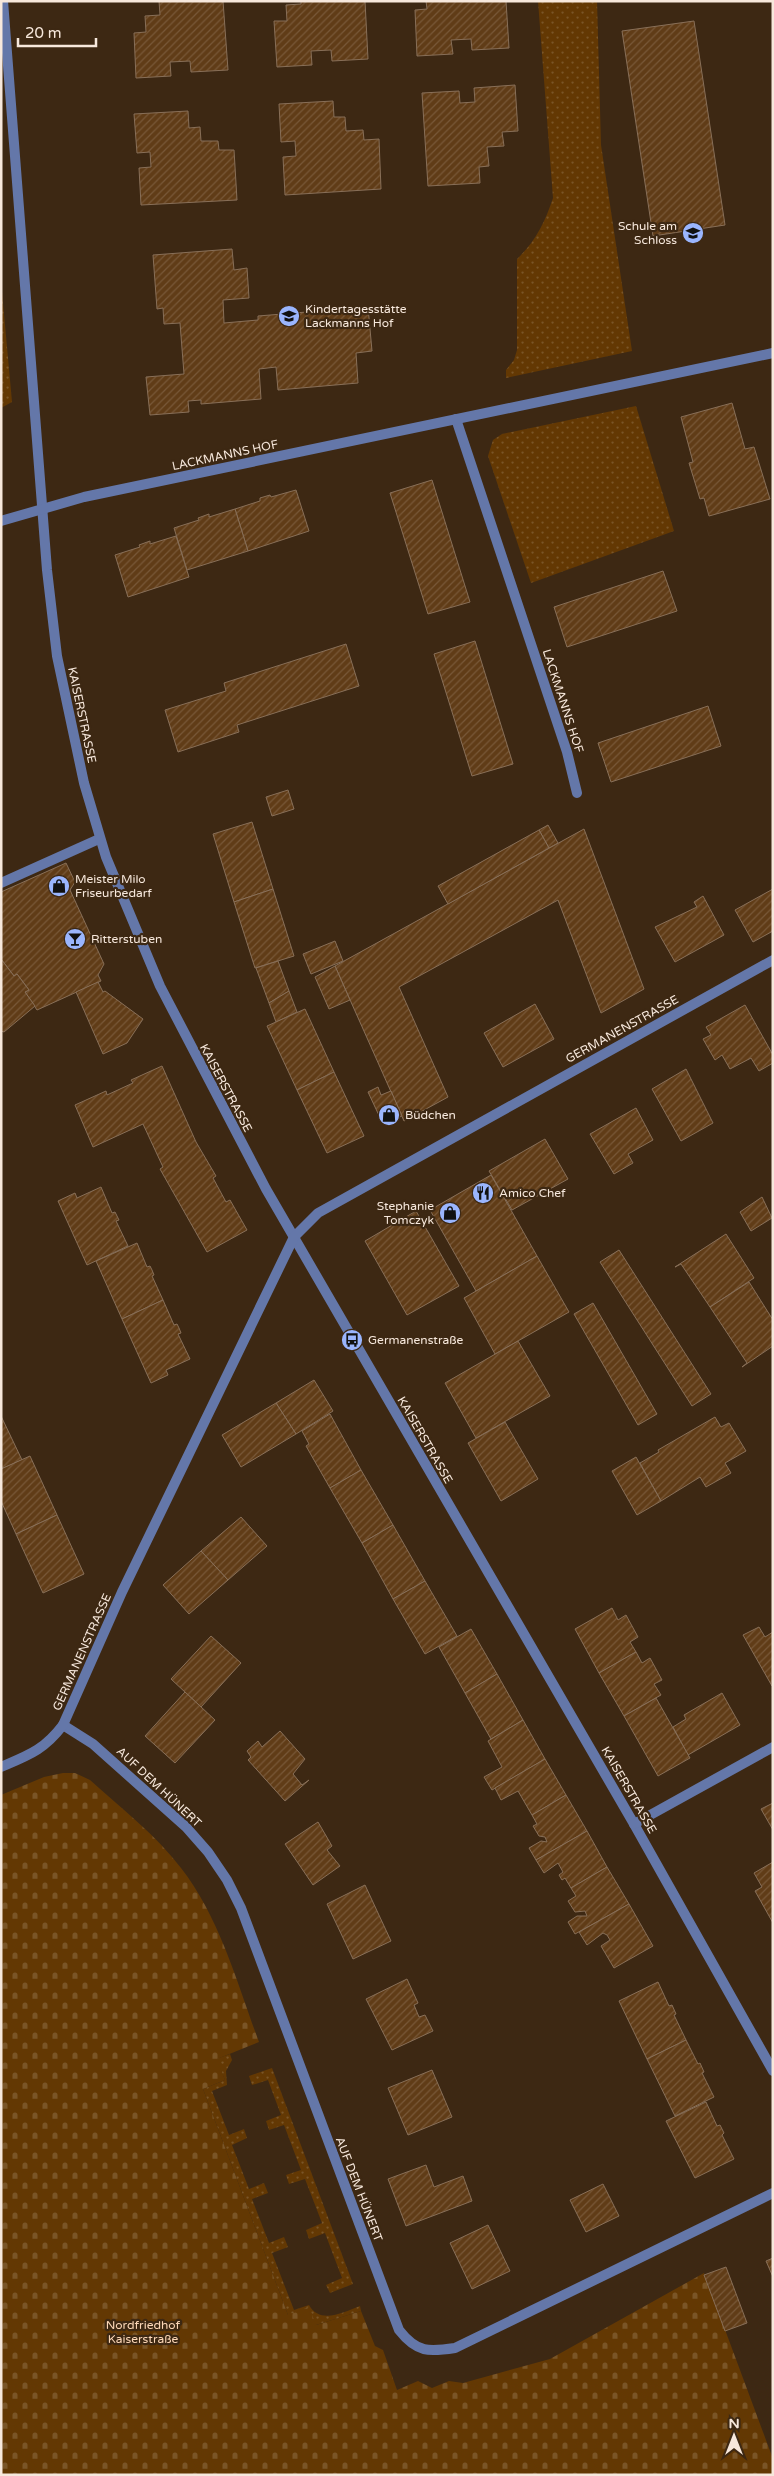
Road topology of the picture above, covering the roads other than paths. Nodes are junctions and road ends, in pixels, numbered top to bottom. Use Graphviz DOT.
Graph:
graph roads {
  1 [pos="3,1"];
  2 [pos="773,353"];
  3 [pos="456,419"];
  4 [pos="43,507"];
  5 [pos="1,521"];
  6 [pos="577,793"];
  7 [pos="99,839"];
  8 [pos="1,883"];
  9 [pos="773,960"];
  10 [pos="294,1237"];
  11 [pos="62,1726"];
  12 [pos="773,1747"];
  13 [pos="1,1767"];
  14 [pos="634,1824"];
  15 [pos="773,2071"];
  16 [pos="773,2193"];
  1 -- 4 [label="street, KAISERSTRASSE"];
  2 -- 3 [label="street, LACKMANNS HOF"];
  3 -- 4 [label="street, LACKMANNS HOF"];
  3 -- 6 [label="street, LACKMANNS HOF"];
  4 -- 5 [label="street, LACKMANNS HOF"];
  4 -- 7 [label="street, KAISERSTRASSE"];
  7 -- 8 [label="street"];
  7 -- 10 [label="street, KAISERSTRASSE"];
  9 -- 10 [label="street, GERMANENSTRASSE"];
  10 -- 11 [label="street, GERMANENSTRASSE"];
  10 -- 14 [label="street, KAISERSTRASSE"];
  11 -- 13 [label="street, GERMANENSTRASSE"];
  11 -- 16 [label="street, AUF DEM HÜNERT"];
  12 -- 14 [label="street"];
  14 -- 15 [label="street, KAISERSTRASSE"];
}
